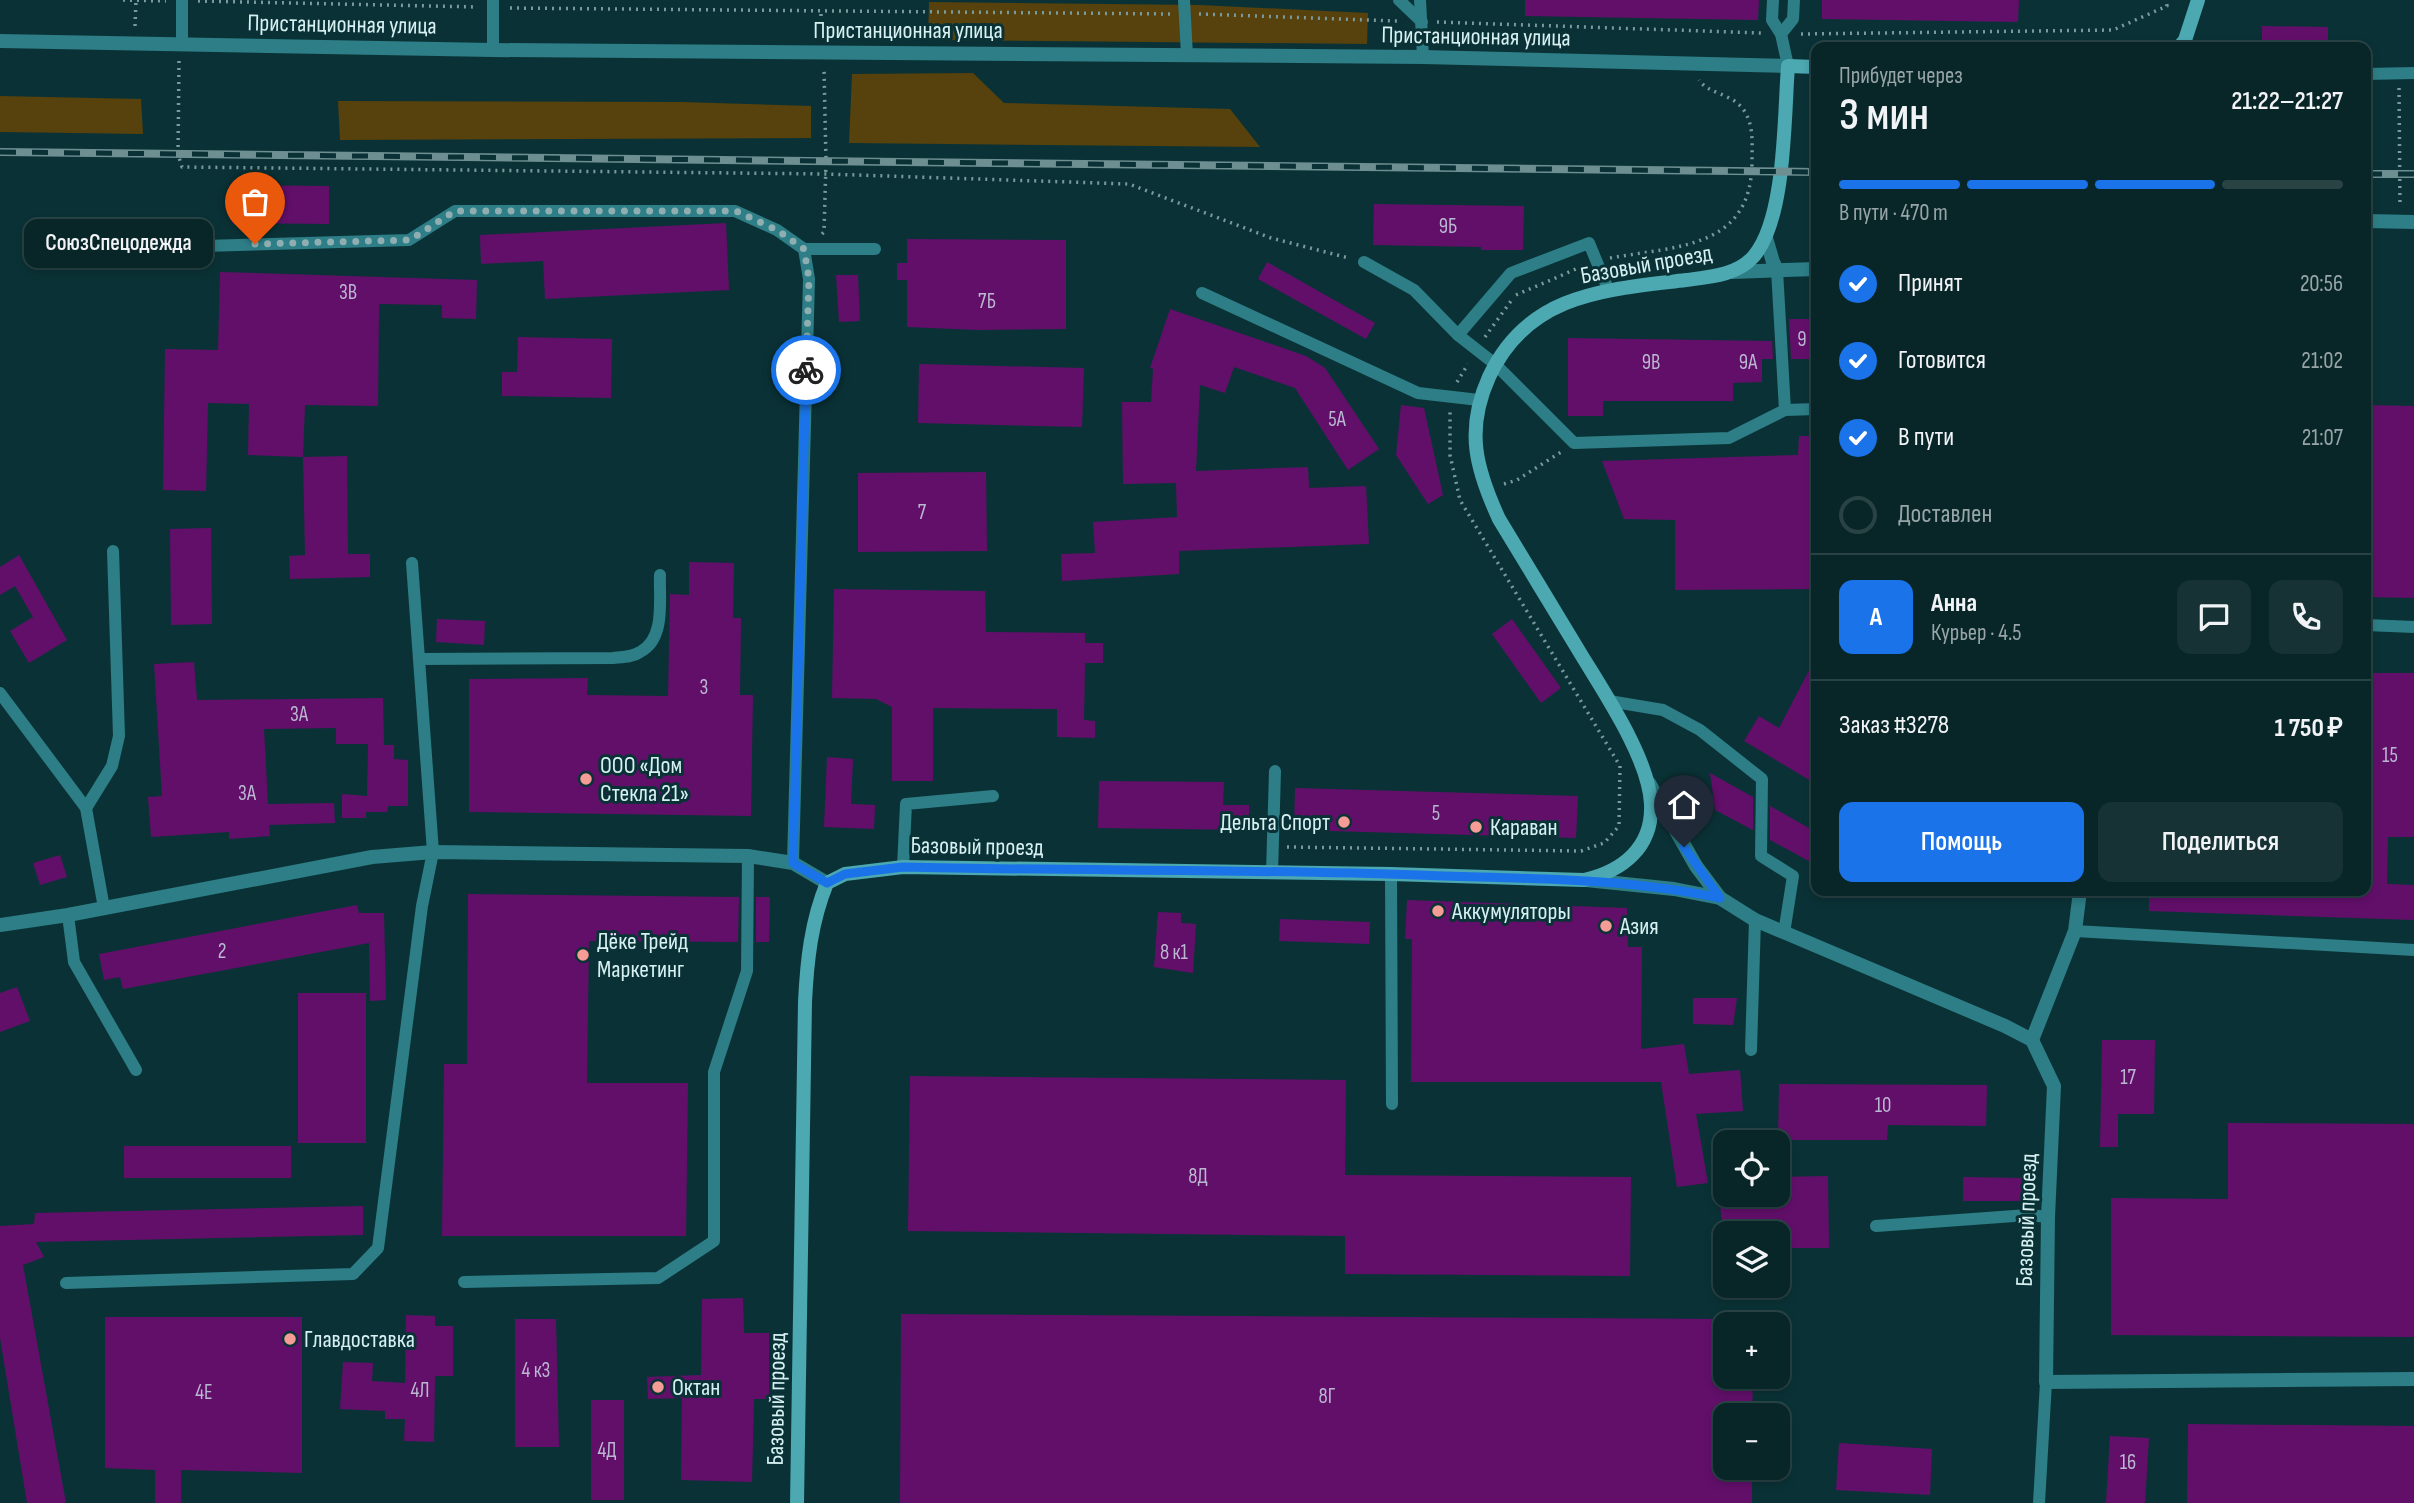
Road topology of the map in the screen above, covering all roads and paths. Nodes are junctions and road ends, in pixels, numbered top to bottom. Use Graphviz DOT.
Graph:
graph roads {
  1 [pos="123,0"];
  2 [pos="136,0"];
  3 [pos="1184,0"];
  4 [pos="1399,0"];
  5 [pos="1420,0"];
  6 [pos="1773,0"];
  7 [pos="1794,0"];
  8 [pos="2166,0"];
  9 [pos="2198,0"];
  10 [pos="182,1"];
  11 [pos="493,4"];
  12 [pos="821,11"];
  13 [pos="1185,14"];
  14 [pos="1422,22"];
  15 [pos="135,29"];
  16 [pos="1781,34"];
  17 [pos="821,38"];
  18 [pos="0,41"];
  19 [pos="2183,42"];
  20 [pos="182,44"];
  21 [pos="494,50"];
  22 [pos="1187,55"];
  23 [pos="1423,57"];
  24 [pos="181,61"];
  25 [pos="1788,65"];
  26 [pos="1811,67"];
  27 [pos="819,68"];
  28 [pos="2414,73"];
  29 [pos="2371,74"];
  30 [pos="2399,74"];
  31 [pos="1698,78"];
  32 [pos="826,174"];
  33 [pos="2371,221"];
  34 [pos="2407,222"];
  35 [pos="1766,238"];
  36 [pos="204,246"];
  37 [pos="804,249"];
  38 [pos="874,249"];
  39 [pos="1597,261"];
  40 [pos="1364,262"];
  41 [pos="1811,269"];
  42 [pos="1777,270"];
  43 [pos="1732,272"];
  44 [pos="1608,289"];
  45 [pos="1202,293"];
  46 [pos="1458,335"];
  47 [pos="1476,349"];
  48 [pos="1495,364"];
  49 [pos="1449,395"];
  50 [pos="1479,400"];
  51 [pos="1811,409"];
  52 [pos="1785,410"];
  53 [pos="1574,443"];
  54 [pos="1486,490"];
  55 [pos="1460,500"];
  56 [pos="113,551"];
  57 [pos="412,564"];
  58 [pos="660,575"];
  59 [pos="2371,625"];
  60 [pos="2414,627"];
  61 [pos="419,659"];
  62 [pos="0,693"];
  63 [pos="1609,701"];
  64 [pos="1275,771"];
  65 [pos="1646,778"];
  66 [pos="993,796"];
  67 [pos="86,808"];
  68 [pos="1272,847"];
  69 [pos="433,852"];
  70 [pos="748,856"];
  71 [pos="793,863"];
  72 [pos="903,867"];
  73 [pos="1272,873"];
  74 [pos="1391,874"];
  75 [pos="1584,880"];
  76 [pos="827,883"];
  77 [pos="2079,896"];
  78 [pos="1720,898"];
  79 [pos="104,908"];
  80 [pos="68,915"];
  81 [pos="1755,920"];
  82 [pos="0,925"];
  83 [pos="2075,931"];
  84 [pos="1784,933"];
  85 [pos="2414,950"];
  86 [pos="2032,1040"];
  87 [pos="1751,1050"];
  88 [pos="136,1070"];
  89 [pos="1392,1104"];
  90 [pos="2048,1217"];
  91 [pos="1876,1226"];
  92 [pos="464,1282"];
  93 [pos="66,1283"];
  94 [pos="2414,1379"];
  95 [pos="2046,1382"];
  96 [pos="797,1503"];
  97 [pos="2039,1503"];
  1 -- 2 [label="path"];
  2 -- 10 [label="path"];
  2 -- 15 [label="path"];
  3 -- 13 [label="lane"];
  4 -- 14 [label="lane"];
  5 -- 14 [label="lane"];
  6 -- 16 [label="lane"];
  7 -- 16 [label="lane"];
  8 -- 16 [label="path"];
  9 -- 19 [label="street"];
  10 -- 11 [label="path"];
  10 -- 20 [label="lane"];
  11 -- 12 [label="path"];
  11 -- 21 [label="lane"];
  12 -- 13 [label="path"];
  12 -- 17 [label="path"];
  13 -- 14 [label="path"];
  13 -- 22 [label="lane"];
  14 -- 16 [label="path"];
  14 -- 23 [label="lane"];
  16 -- 25 [label="lane"];
  18 -- 20 [label="street, Пристанционная улица"];
  20 -- 21 [label="street, Пристанционная улица"];
  21 -- 22 [label="street, Пристанционная улица"];
  22 -- 23 [label="street, Пристанционная улица"];
  23 -- 25 [label="street, Пристанционная улица"];
  24 -- 32 [label="path"];
  25 -- 26 [label="street, Пристанционная улица"];
  25 -- 35 [label="street, Базовый проезд"];
  27 -- 32 [label="path"];
  28 -- 30 [label="lane"];
  29 -- 30 [label="lane"];
  30 -- 34 [label="path"];
  31 -- 39 [label="path"];
  32 -- 37 [label="path"];
  32 -- 40 [label="path"];
  33 -- 34 [label="street"];
  35 -- 42 [label="street"];
  35 -- 43 [label="street, Базовый проезд"];
  36 -- 37 [label="lane"];
  37 -- 38 [label="lane"];
  37 -- 71 [label="lane"];
  39 -- 44 [label="lane"];
  39 -- 46 [label="lane"];
  39 -- 47 [label="path"];
  40 -- 46 [label="lane"];
  41 -- 42 [label="street"];
  42 -- 43 [label="street"];
  42 -- 52 [label="lane"];
  43 -- 44 [label="street, Базовый проезд"];
  44 -- 48 [label="street, Базовый проезд"];
  45 -- 49 [label="lane"];
  46 -- 47 [label="lane"];
  47 -- 48 [label="lane"];
  47 -- 49 [label="path"];
  48 -- 50 [label="street, Базовый проезд"];
  48 -- 53 [label="lane"];
  49 -- 50 [label="lane"];
  49 -- 55 [label="path"];
  50 -- 54 [label="street, Базовый проезд"];
  51 -- 52 [label="lane"];
  52 -- 53 [label="lane"];
  53 -- 54 [label="path"];
  54 -- 55 [label="path"];
  54 -- 63 [label="street, Базовый проезд"];
  55 -- 68 [label="path"];
  56 -- 67 [label="lane"];
  57 -- 61 [label="lane"];
  58 -- 61 [label="lane"];
  59 -- 60 [label="lane"];
  61 -- 69 [label="lane"];
  62 -- 67 [label="lane"];
  63 -- 65 [label="street, Базовый проезд"];
  63 -- 84 [label="lane"];
  64 -- 68 [label="lane"];
  65 -- 75 [label="street, Базовый проезд"];
  65 -- 78 [label="street, Базовый проезд"];
  66 -- 72 [label="lane"];
  67 -- 79 [label="lane"];
  68 -- 73 [label="lane"];
  69 -- 70 [label="street"];
  69 -- 79 [label="street"];
  69 -- 93 [label="lane"];
  70 -- 71 [label="street"];
  70 -- 92 [label="lane"];
  71 -- 76 [label="street"];
  72 -- 73 [label="street, Базовый проезд"];
  72 -- 76 [label="street, Базовый проезд"];
  73 -- 74 [label="street, Базовый проезд"];
  74 -- 75 [label="street, Базовый проезд"];
  74 -- 89 [label="lane"];
  75 -- 78 [label="street, Базовый проезд"];
  76 -- 96 [label="street, Базовый проезд"];
  77 -- 83 [label="street"];
  78 -- 81 [label="street, Базовый проезд"];
  79 -- 80 [label="street"];
  80 -- 82 [label="street"];
  80 -- 88 [label="lane"];
  81 -- 84 [label="street, Базовый проезд"];
  81 -- 87 [label="lane"];
  83 -- 85 [label="lane"];
  83 -- 86 [label="street"];
  84 -- 86 [label="street, Базовый проезд"];
  86 -- 90 [label="street, Базовый проезд"];
  90 -- 91 [label="lane"];
  90 -- 95 [label="street, Базовый проезд"];
  94 -- 95 [label="street"];
  95 -- 97 [label="lane"];
}
